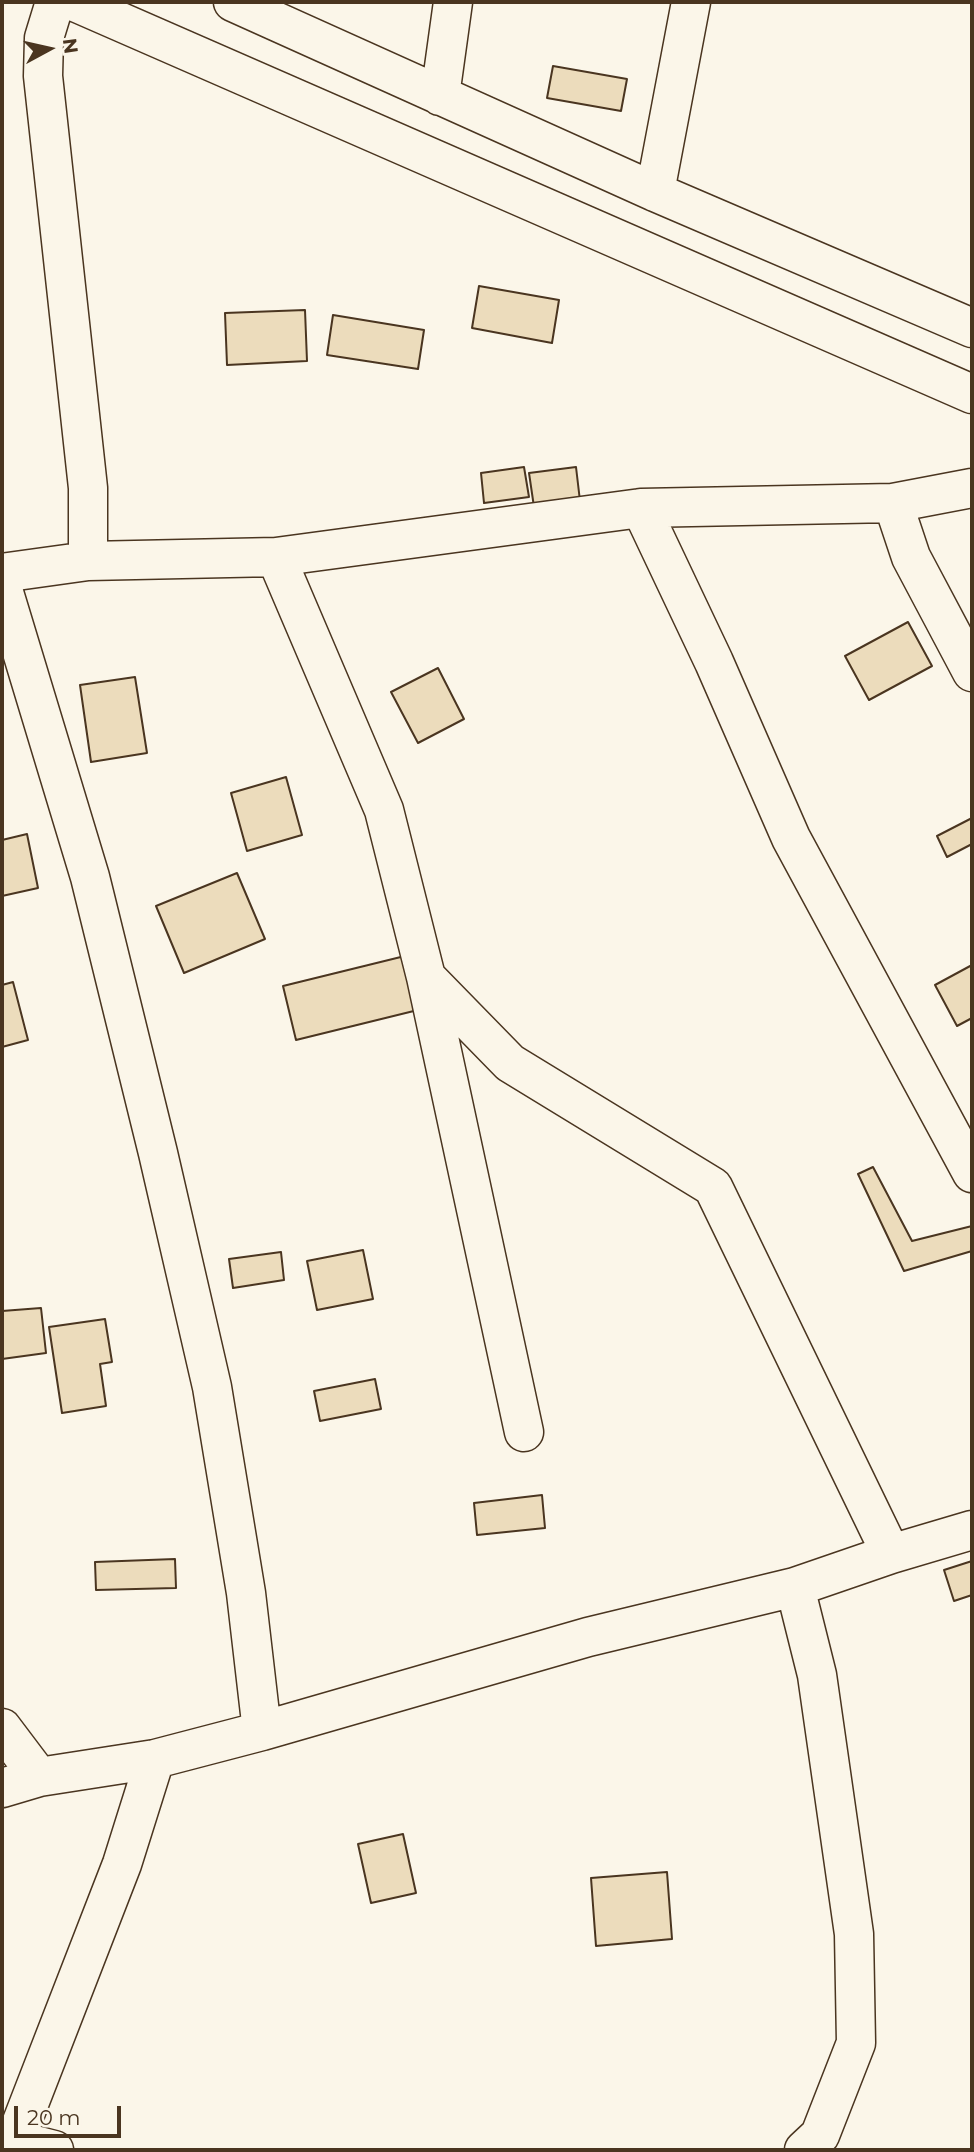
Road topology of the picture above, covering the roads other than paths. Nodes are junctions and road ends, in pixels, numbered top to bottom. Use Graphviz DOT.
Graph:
graph roads {
  1 [pos="55,2"];
  2 [pos="75,2"];
  3 [pos="233,2"];
  4 [pos="453,2"];
  5 [pos="691,2"];
  6 [pos="440,96"];
  7 [pos="655,192"];
  8 [pos="972,328"];
  9 [pos="972,394"];
  10 [pos="972,488"];
  11 [pos="892,503"];
  12 [pos="640,508"];
  13 [pos="276,557"];
  14 [pos="88,561"];
  15 [pos="2,573"];
  16 [pos="2,586"];
  17 [pos="972,672"];
  18 [pos="426,976"];
  19 [pos="972,1173"];
  20 [pos="524,1432"];
  21 [pos="972,1530"];
  22 [pos="891,1554"];
  23 [pos="794,1587"];
  24 [pos="2,1728"];
  25 [pos="262,1731"];
  26 [pos="155,1759"];
  27 [pos="38,1777"];
  28 [pos="2,1788"];
  29 [pos="13,2145"];
  30 [pos="54,2150"];
  31 [pos="804,2150"];
  1 -- 14 [label="street"];
  2 -- 9 [label="street"];
  3 -- 6 [label="street"];
  4 -- 6 [label="street"];
  5 -- 7 [label="street"];
  6 -- 7 [label="street"];
  7 -- 8 [label="street"];
  10 -- 11 [label="street"];
  11 -- 12 [label="street"];
  11 -- 17 [label="street"];
  12 -- 13 [label="street"];
  12 -- 19 [label="street"];
  13 -- 14 [label="street"];
  13 -- 18 [label="street"];
  14 -- 15 [label="street"];
  16 -- 25 [label="street"];
  18 -- 20 [label="street"];
  18 -- 22 [label="street"];
  21 -- 22 [label="street"];
  22 -- 23 [label="street"];
  23 -- 25 [label="street"];
  23 -- 31 [label="street"];
  24 -- 27 [label="street"];
  25 -- 26 [label="street"];
  26 -- 27 [label="street"];
  26 -- 29 [label="street"];
  27 -- 28 [label="street"];
  29 -- 30 [label="street"];
}
